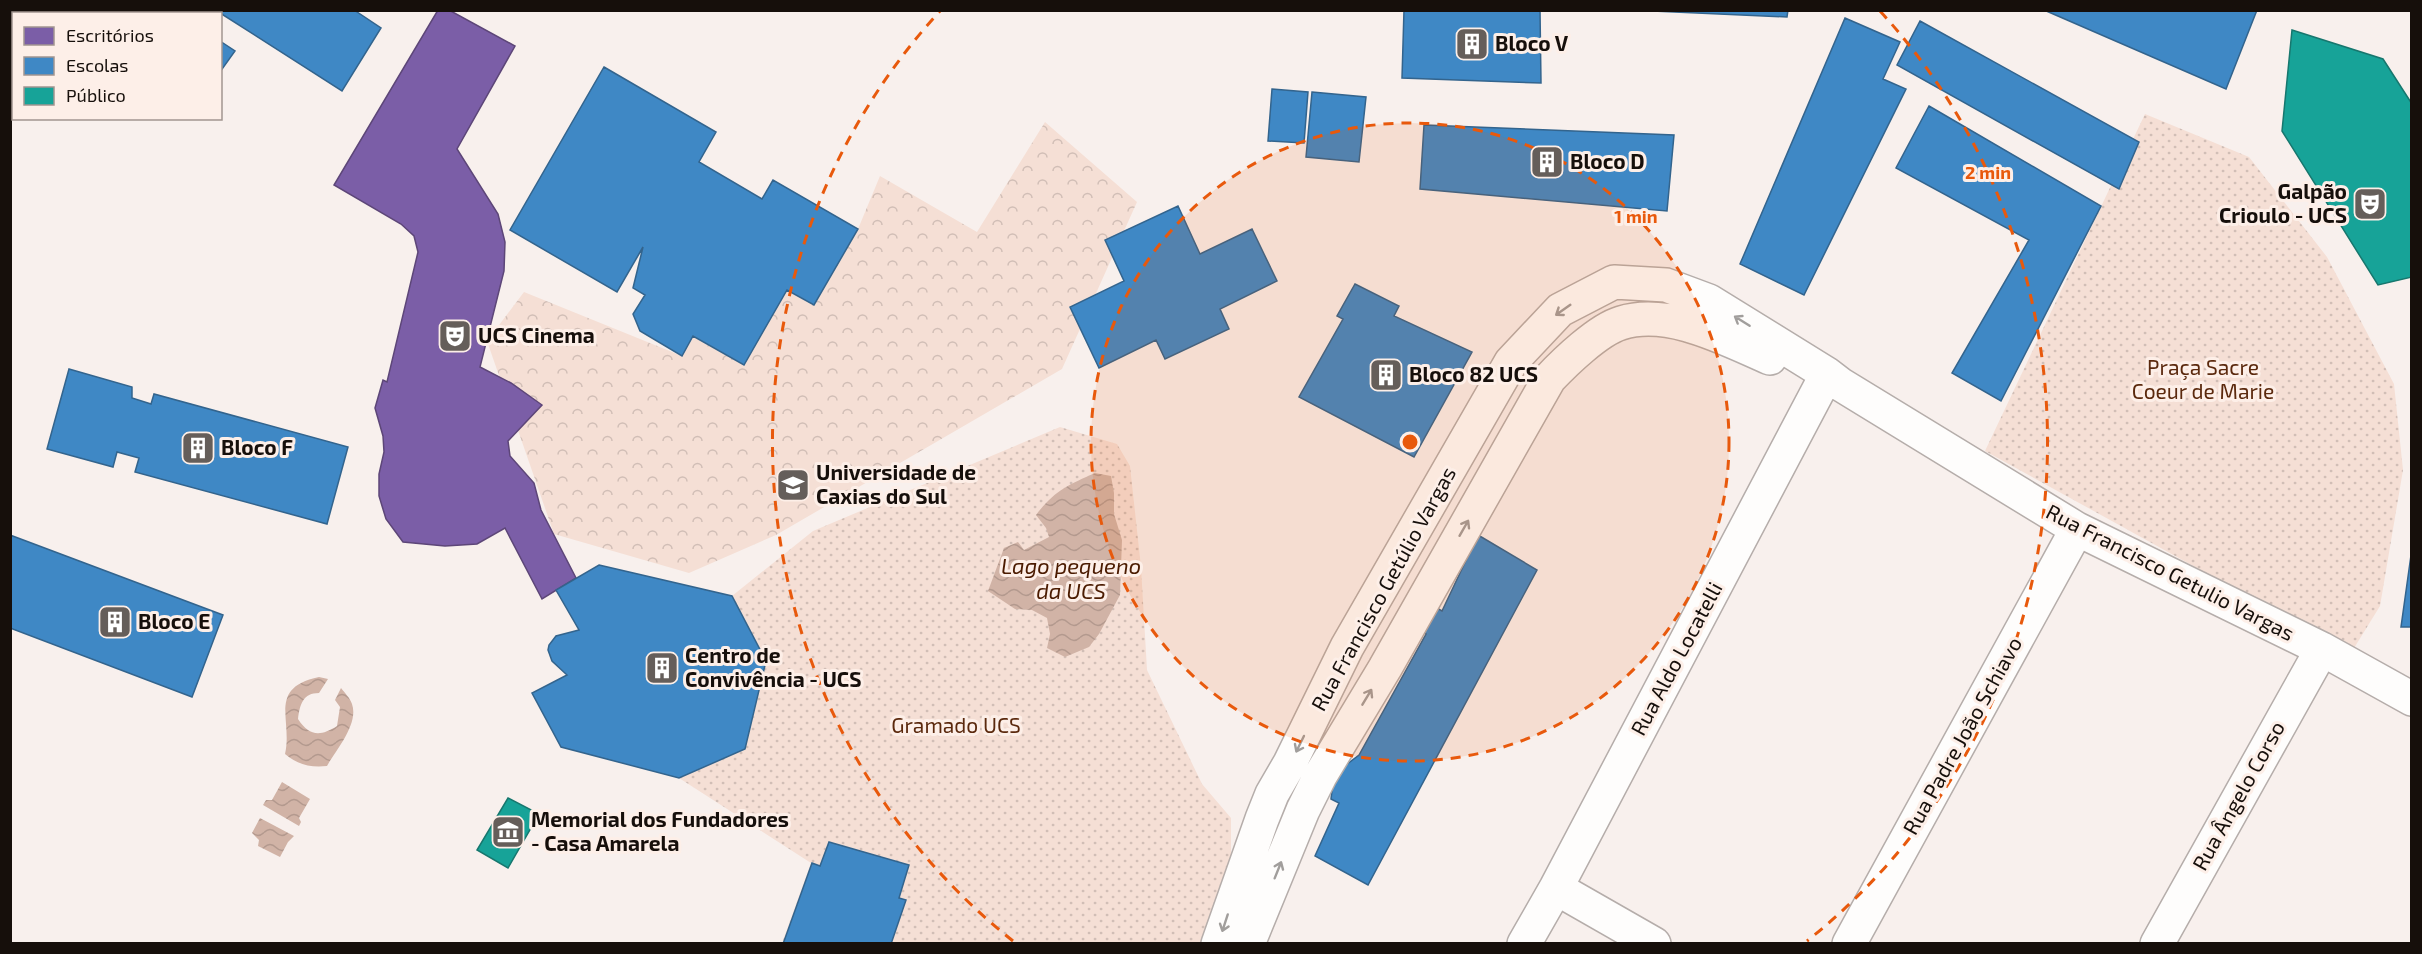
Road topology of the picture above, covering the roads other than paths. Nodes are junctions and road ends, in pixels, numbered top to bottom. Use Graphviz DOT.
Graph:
graph roads {
  1 [pos="1614,282"];
  2 [pos="1619,323"];
  3 [pos="1830,380"];
  4 [pos="2077,529"];
  5 [pos="2322,649"];
  6 [pos="2412,699"];
  7 [pos="1556,888"];
  8 [pos="1218,944"];
  9 [pos="1248,944"];
  10 [pos="1524,944"];
  11 [pos="1654,944"];
  12 [pos="1849,944"];
  13 [pos="2157,944"];
  3 -- 1 [label="street, Rua Francisco Getulio Vargas, one-way"];
  1 -- 8 [label="street, Rua Francisco Getúlio Vargas, one-way"];
  2 -- 3 [label="street, Rua Francisco Getulio Vargas"];
  9 -- 2 [label="street, Rua Francisco Getúlio Vargas, one-way"];
  3 -- 4 [label="street, Rua Francisco Getulio Vargas"];
  3 -- 7 [label="street, Rua Aldo Locatelli"];
  4 -- 5 [label="street, Rua Francisco Getulio Vargas"];
  4 -- 12 [label="street, Rua Padre João Schiavo"];
  5 -- 6 [label="street, Rua Francisco Getulio Vargas"];
  5 -- 13 [label="street, Rua Ângelo Corso"];
  7 -- 10 [label="street, Rua Aldo Locatelli"];
  7 -- 11 [label="street"];
}
